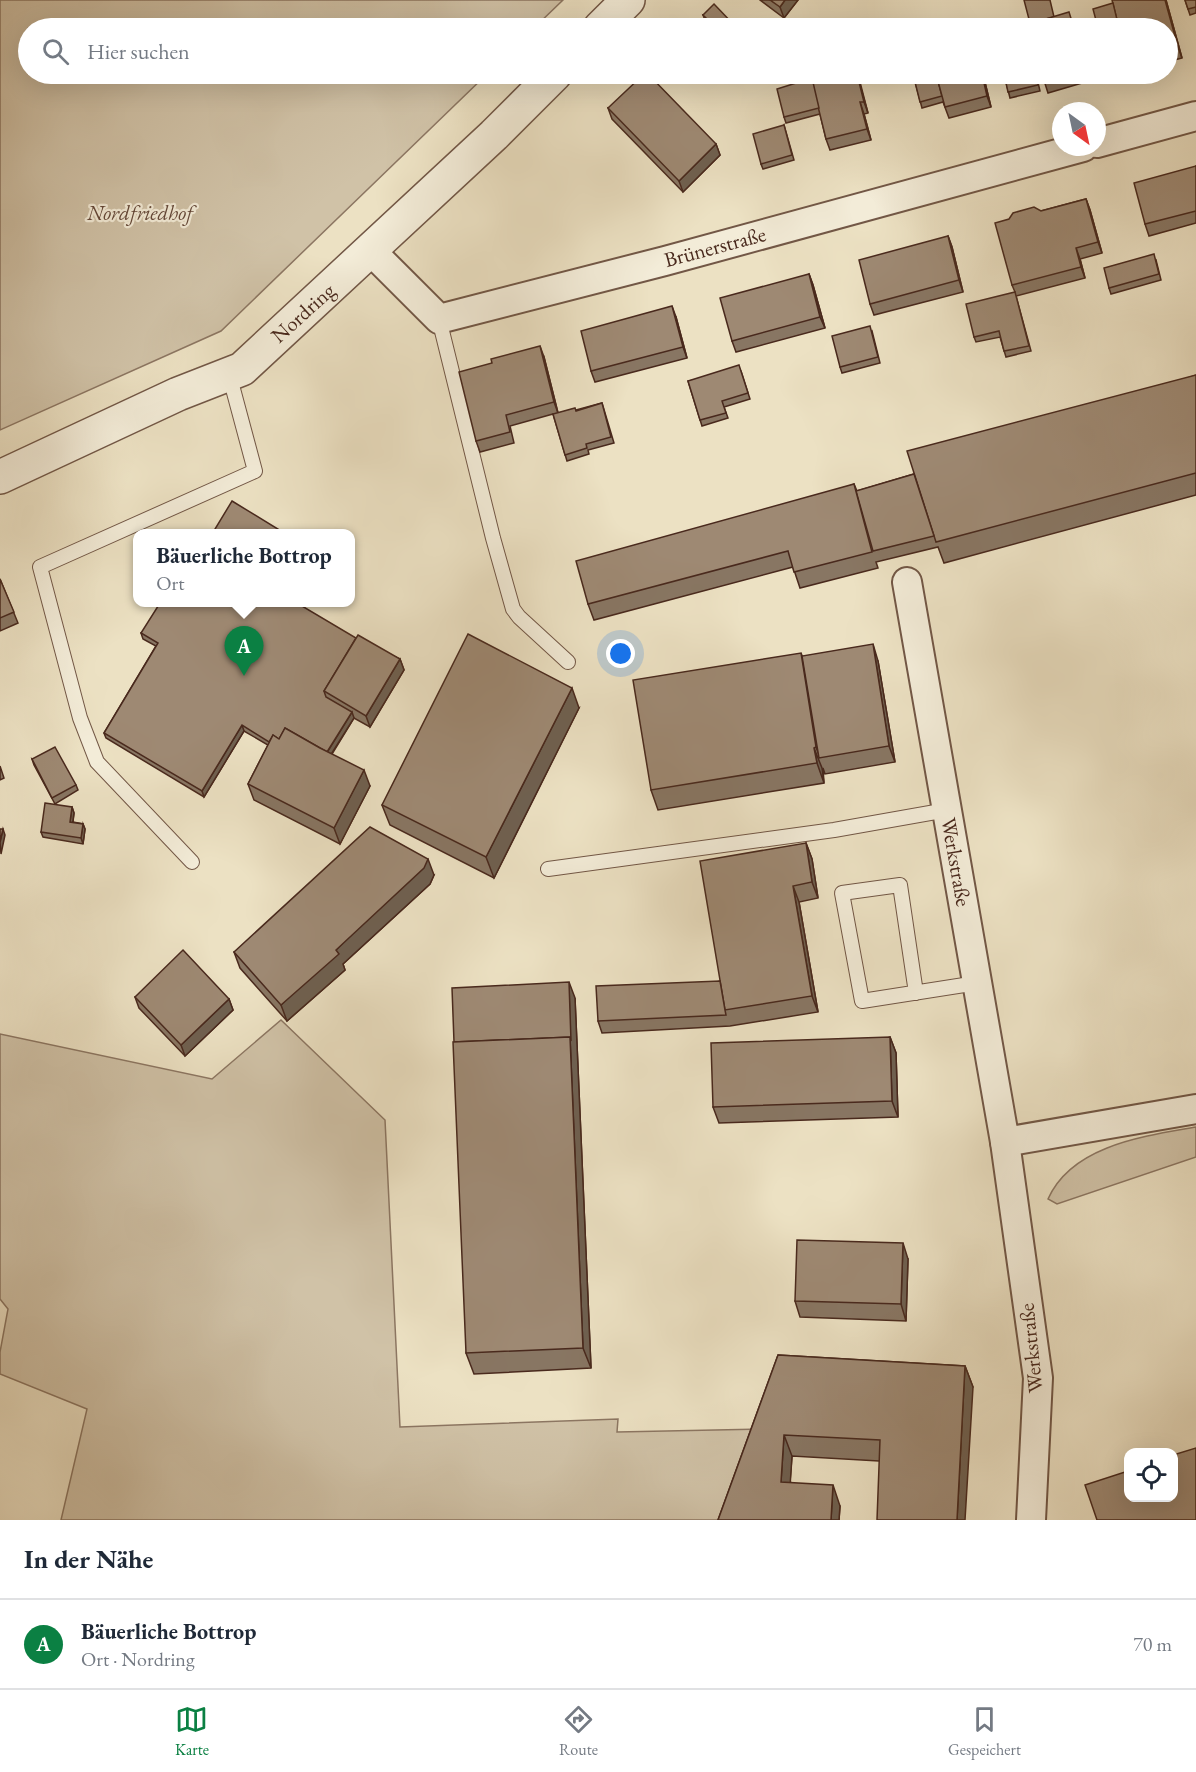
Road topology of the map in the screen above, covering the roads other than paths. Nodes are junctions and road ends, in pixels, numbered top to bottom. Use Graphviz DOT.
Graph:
graph roads {
  1 [pos="628,0"];
  2 [pos="610,18"];
  3 [pos="545,84"];
  4 [pos="1196,116"];
  5 [pos="1106,141"];
  6 [pos="1052,155"];
  7 [pos="371,250"];
  8 [pos="438,319"];
  9 [pos="229,374"];
  10 [pos="0,477"];
  11 [pos="907,582"];
  12 [pos="568,662"];
  13 [pos="947,810"];
  14 [pos="192,862"];
  15 [pos="548,869"];
  16 [pos="977,983"];
  17 [pos="916,993"];
  18 [pos="1196,1109"];
  19 [pos="1005,1142"];
  20 [pos="1031,1520"];
  1 -- 2 [label="street"];
  3 -- 7 [label="street, Nordring"];
  4 -- 5 [label="street"];
  6 -- 8 [label="street, Brünerstraße"];
  7 -- 8 [label="street"];
  7 -- 9 [label="street, Nordring"];
  8 -- 12 [label="lane"];
  9 -- 10 [label="street, Nordring"];
  9 -- 14 [label="lane"];
  11 -- 13 [label="street, Werkstraße"];
  13 -- 15 [label="lane"];
  13 -- 16 [label="street, Werkstraße"];
  16 -- 17 [label="lane"];
  16 -- 19 [label="street, Werkstraße"];
  17 -- 17 [label="lane"];
  18 -- 19 [label="street"];
  19 -- 20 [label="street, Werkstraße"];
}
